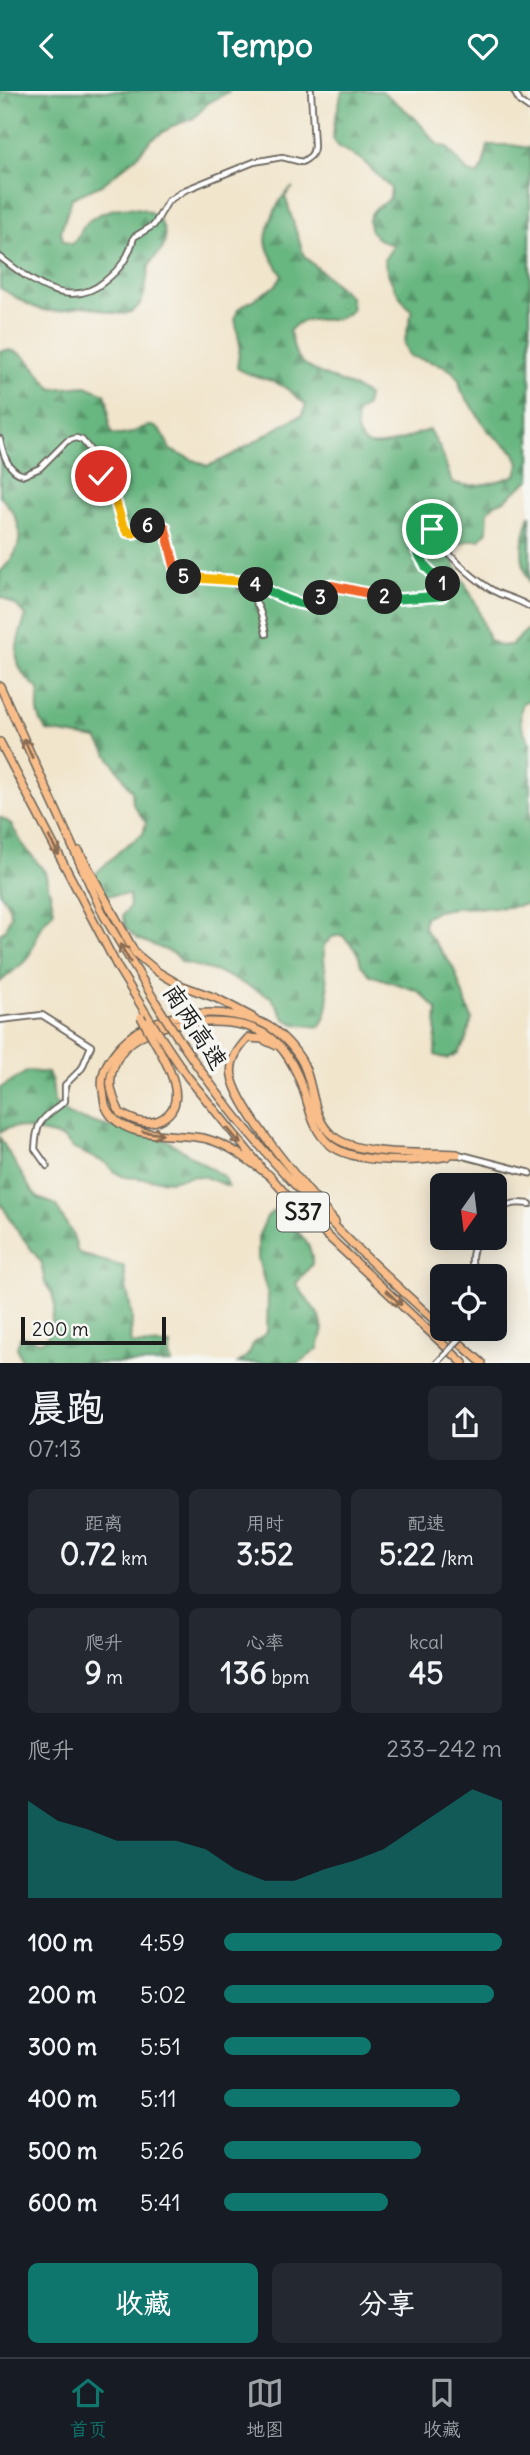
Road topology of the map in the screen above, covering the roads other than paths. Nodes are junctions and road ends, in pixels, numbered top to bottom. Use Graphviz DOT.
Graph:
graph roads {
  1 [pos="312,91"];
  2 [pos="514,91"];
  3 [pos="530,109"];
  4 [pos="0,257"];
  5 [pos="0,439"];
  6 [pos="233,582"];
  7 [pos="530,607"];
  8 [pos="266,634"];
  9 [pos="0,687"];
  10 [pos="0,742"];
  11 [pos="51,800"];
  12 [pos="118,968"];
  13 [pos="0,1020"];
  14 [pos="259,1021"];
  15 [pos="160,1042"];
  16 [pos="288,1049"];
  17 [pos="457,1154"];
  18 [pos="47,1166"];
  19 [pos="530,1173"];
  20 [pos="271,1177"];
  21 [pos="508,1204"];
  22 [pos="530,1204"];
  23 [pos="358,1249"];
  24 [pos="430,1316"];
  25 [pos="457,1341"];
  26 [pos="458,1341"];
  27 [pos="437,1363"];
  28 [pos="463,1363"];
  29 [pos="482,1363"];
  1 -- 4 [label="street"];
  2 -- 3 [label="street"];
  5 -- 6 [label="street"];
  6 -- 7 [label="street"];
  6 -- 8 [label="street"];
  11 -- 9 [label="highway, 南两高速 / S37, one-way"];
  10 -- 12 [label="highway, 南两高速 / S37, one-way"];
  11 -- 14 [label="highway"];
  23 -- 11 [label="highway, 南两高速 / S37, one-way, bridge"];
  12 -- 15 [label="highway, 南两高速 / S37, bridge"];
  12 -- 15 [label="highway, bridge"];
  13 -- 18 [label="street"];
  14 -- 16 [label="highway"];
  14 -- 20 [label="highway, one-way"];
  15 -- 16 [label="highway"];
  15 -- 20 [label="highway, 南两高速 / S37, one-way"];
  16 -- 17 [label="highway"];
  16 -- 23 [label="highway"];
  17 -- 19 [label="street"];
  20 -- 28 [label="highway, 南两高速 / S37, one-way"];
  21 -- 22 [label="street"];
  23 -- 24 [label="highway, 南两高速 / S37"];
  25 -- 29 [label="highway, 南两高速 / S37"];
  26 -- 27 [label="street, bridge"];
}
